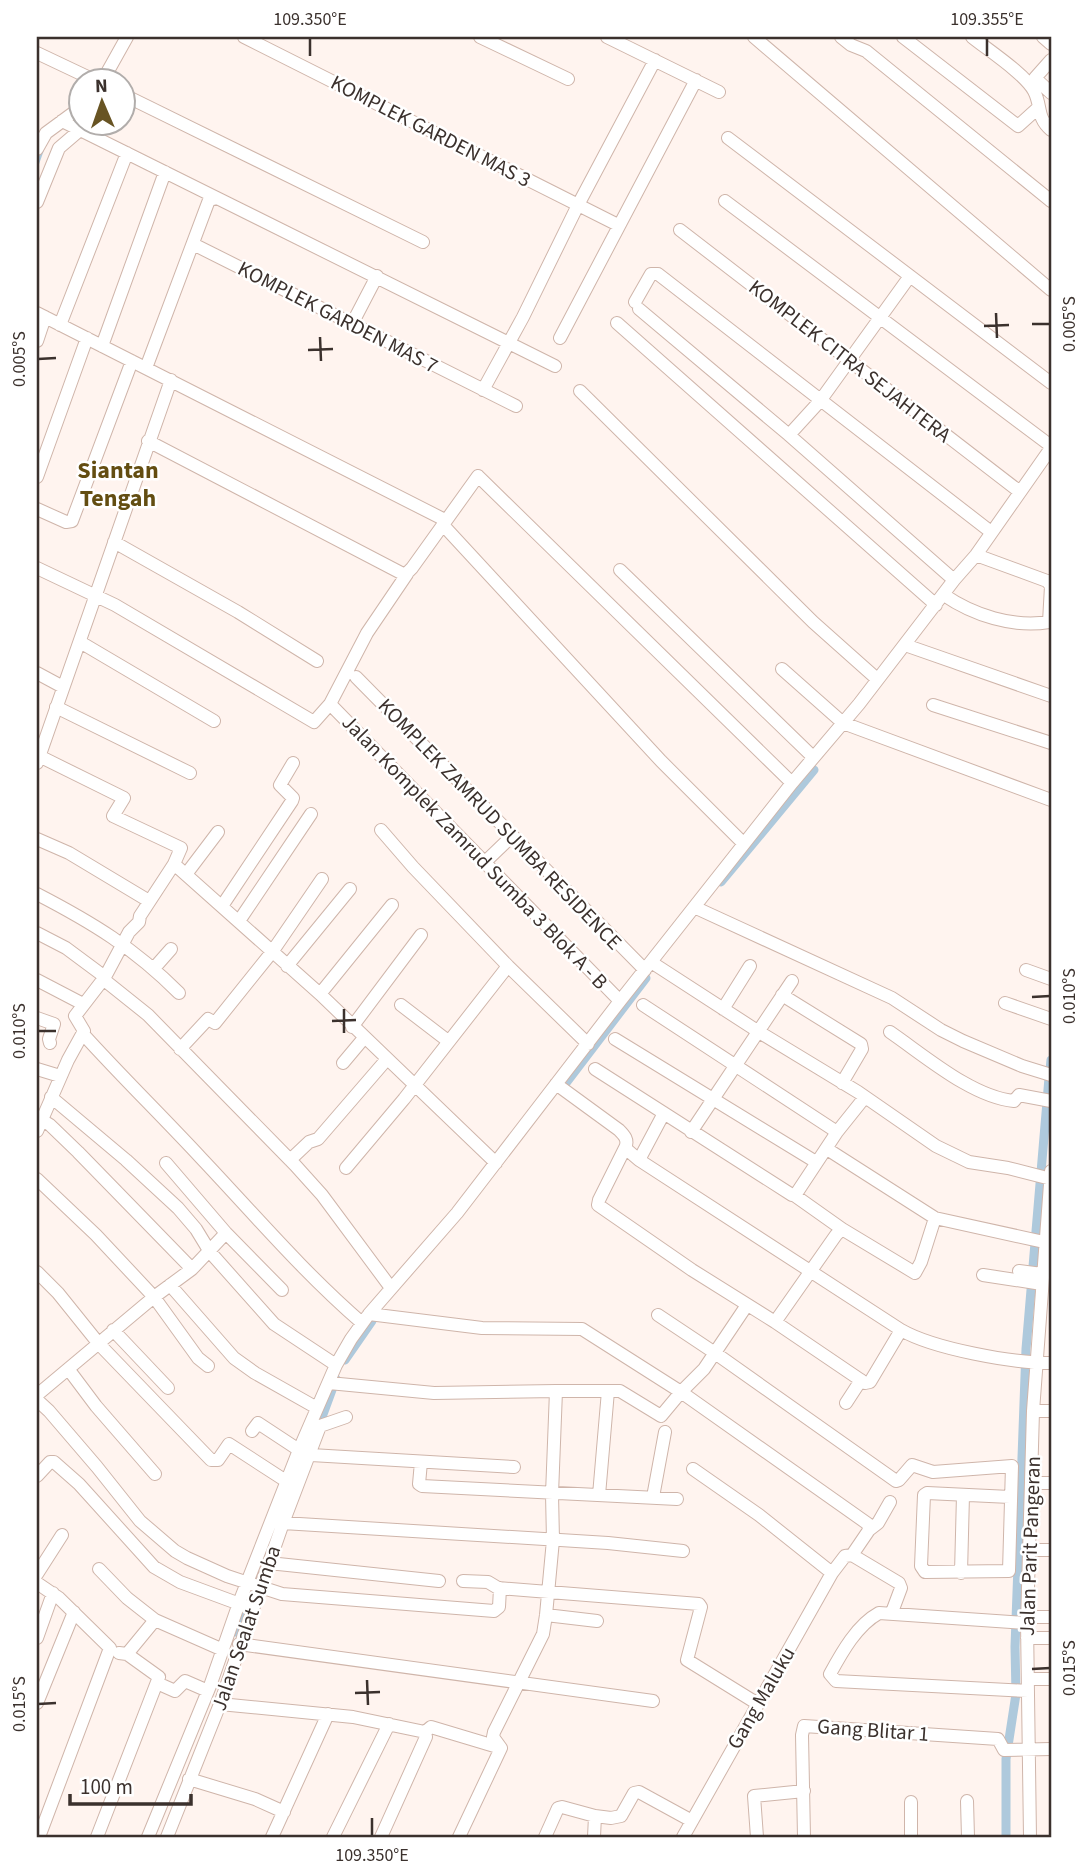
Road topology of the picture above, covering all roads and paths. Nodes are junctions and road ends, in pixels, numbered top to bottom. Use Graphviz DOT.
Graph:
graph roads {
  1 [pos="127,37"];
  2 [pos="244,37"];
  3 [pos="480,37"];
  4 [pos="607,37"];
  5 [pos="754,37"];
  6 [pos="841,37"];
  7 [pos="903,37"];
  8 [pos="972,37"];
  9 [pos="1043,37"];
  10 [pos="1051,44"];
  11 [pos="37,52"];
  12 [pos="655,60"];
  13 [pos="1051,60"];
  14 [pos="66,66"];
  15 [pos="111,66"];
  16 [pos="568,79"];
  17 [pos="696,79"];
  18 [pos="719,92"];
  19 [pos="1051,93"];
  20 [pos="136,101"];
  21 [pos="1038,108"];
  22 [pos="66,118"];
  23 [pos="62,121"];
  24 [pos="66,123"];
  25 [pos="1051,130"];
  26 [pos="40,134"];
  27 [pos="73,136"];
  28 [pos="92,136"];
  29 [pos="728,138"];
  30 [pos="37,149"];
  31 [pos="127,153"];
  32 [pos="165,172"];
  33 [pos="217,198"];
  34 [pos="724,201"];
  35 [pos="1051,201"];
  36 [pos="37,202"];
  37 [pos="578,205"];
  38 [pos="618,225"];
  39 [pos="680,230"];
  40 [pos="423,242"];
  41 [pos="193,244"];
  42 [pos="377,276"];
  43 [pos="910,276"];
  44 [pos="1051,290"];
  45 [pos="41,315"];
  46 [pos="880,318"];
  47 [pos="617,323"];
  48 [pos="352,324"];
  49 [pos="60,325"];
  50 [pos="87,338"];
  51 [pos="560,338"];
  52 [pos="37,341"];
  53 [pos="509,342"];
  54 [pos="102,346"];
  55 [pos="849,360"];
  56 [pos="132,361"];
  57 [pos="555,366"];
  58 [pos="146,368"];
  59 [pos="171,380"];
  60 [pos="1051,383"];
  61 [pos="483,390"];
  62 [pos="580,391"];
  63 [pos="820,401"];
  64 [pos="516,406"];
  65 [pos="789,435"];
  66 [pos="148,441"];
  67 [pos="1051,447"];
  68 [pos="37,477"];
  69 [pos="1020,492"];
  70 [pos="37,509"];
  71 [pos="444,522"];
  72 [pos="991,532"];
  73 [pos="114,542"];
  74 [pos="976,555"];
  75 [pos="37,568"];
  76 [pos="620,570"];
  77 [pos="407,574"];
  78 [pos="954,580"];
  79 [pos="96,594"];
  80 [pos="940,600"];
  81 [pos="1050,622"];
  82 [pos="80,642"];
  83 [pos="905,645"];
  84 [pos="317,661"];
  85 [pos="782,669"];
  86 [pos="37,673"];
  87 [pos="356,677"];
  88 [pos="877,679"];
  89 [pos="64,687"];
  90 [pos="1051,696"];
  91 [pos="330,704"];
  92 [pos="933,705"];
  93 [pos="56,707"];
  94 [pos="214,721"];
  95 [pos="843,723"];
  96 [pos="1051,743"];
  97 [pos="814,757"];
  98 [pos="38,760"];
  99 [pos="293,763"];
  100 [pos="190,773"];
  101 [pos="792,783"];
  102 [pos="1051,800"];
  103 [pos="311,814"];
  104 [pos="381,830"];
  105 [pos="218,832"];
  106 [pos="511,837"];
  107 [pos="37,839"];
  108 [pos="744,844"];
  109 [pos="485,862"];
  110 [pos="174,864"];
  111 [pos="187,873"];
  112 [pos="322,879"];
  113 [pos="349,889"];
  114 [pos="37,894"];
  115 [pos="149,901"];
  116 [pos="391,905"];
  117 [pos="222,906"];
  118 [pos="694,907"];
  119 [pos="239,921"];
  120 [pos="37,933"];
  121 [pos="421,935"];
  122 [pos="123,943"];
  123 [pos="171,949"];
  124 [pos="272,952"];
  125 [pos="152,966"];
  126 [pos="287,966"];
  127 [pos="508,966"];
  128 [pos="648,966"];
  129 [pos="750,966"];
  130 [pos="1026,970"];
  131 [pos="104,978"];
  132 [pos="1051,979"];
  133 [pos="37,980"];
  134 [pos="792,981"];
  135 [pos="179,993"];
  136 [pos="320,994"];
  137 [pos="782,995"];
  138 [pos="620,1001"];
  139 [pos="1005,1003"];
  140 [pos="83,1004"];
  141 [pos="401,1004"];
  142 [pos="643,1006"];
  143 [pos="723,1009"];
  144 [pos="37,1018"];
  145 [pos="1048,1018"];
  146 [pos="352,1027"];
  147 [pos="758,1032"];
  148 [pos="890,1032"];
  149 [pos="83,1034"];
  150 [pos="364,1038"];
  151 [pos="615,1039"];
  152 [pos="448,1041"];
  153 [pos="50,1043"];
  154 [pos="588,1044"];
  155 [pos="180,1049"];
  156 [pos="387,1059"];
  157 [pos="342,1063"];
  158 [pos="736,1064"];
  159 [pos="37,1069"];
  160 [pos="595,1069"];
  161 [pos="1051,1075"];
  162 [pos="60,1076"];
  163 [pos="842,1083"];
  164 [pos="556,1084"];
  165 [pos="414,1085"];
  166 [pos="51,1097"];
  167 [pos="865,1097"];
  168 [pos="714,1098"];
  169 [pos="1046,1100"];
  170 [pos="664,1113"];
  171 [pos="38,1123"];
  172 [pos="691,1132"];
  173 [pos="837,1132"];
  174 [pos="625,1148"];
  175 [pos="827,1149"];
  176 [pos="290,1160"];
  177 [pos="639,1160"];
  178 [pos="816,1162"];
  179 [pos="166,1163"];
  180 [pos="496,1163"];
  181 [pos="346,1168"];
  182 [pos="1046,1175"];
  183 [pos="37,1179"];
  184 [pos="794,1195"];
  185 [pos="936,1218"];
  186 [pos="1049,1227"];
  187 [pos="842,1229"];
  188 [pos="226,1233"];
  189 [pos="1038,1241"];
  190 [pos="210,1252"];
  191 [pos="192,1269"];
  192 [pos="37,1272"];
  193 [pos="811,1272"];
  194 [pos="983,1275"];
  195 [pos="1034,1277"];
  196 [pos="170,1285"];
  197 [pos="391,1289"];
  198 [pos="282,1290"];
  199 [pos="154,1297"];
  200 [pos="747,1305"];
  201 [pos="658,1315"];
  202 [pos="365,1318"];
  203 [pos="775,1322"];
  204 [pos="113,1331"];
  205 [pos="901,1331"];
  206 [pos="99,1344"];
  207 [pos="715,1353"];
  208 [pos="1030,1362"];
  209 [pos="1051,1363"];
  210 [pos="336,1365"];
  211 [pos="208,1366"];
  212 [pos="69,1370"];
  213 [pos="861,1380"];
  214 [pos="334,1383"];
  215 [pos="168,1388"];
  216 [pos="556,1391"];
  217 [pos="608,1391"];
  218 [pos="681,1392"];
  219 [pos="37,1395"];
  220 [pos="37,1401"];
  221 [pos="846,1403"];
  222 [pos="1033,1411"];
  223 [pos="1051,1411"];
  224 [pos="346,1417"];
  225 [pos="316,1418"];
  226 [pos="253,1431"];
  227 [pos="665,1432"];
  228 [pos="305,1452"];
  229 [pos="421,1462"];
  230 [pos="514,1466"];
  231 [pos="693,1469"];
  232 [pos="155,1474"];
  233 [pos="37,1476"];
  234 [pos="286,1481"];
  235 [pos="1032,1483"];
  236 [pos="1051,1483"];
  237 [pos="552,1494"];
  238 [pos="598,1495"];
  239 [pos="963,1495"];
  240 [pos="653,1497"];
  241 [pos="677,1499"];
  242 [pos="890,1502"];
  243 [pos="1011,1506"];
  244 [pos="1030,1509"];
  245 [pos="281,1517"];
  246 [pos="869,1530"];
  247 [pos="62,1535"];
  248 [pos="553,1540"];
  249 [pos="683,1550"];
  250 [pos="1030,1550"];
  251 [pos="1051,1550"];
  252 [pos="846,1557"];
  253 [pos="269,1563"];
  254 [pos="99,1569"];
  255 [pos="832,1573"];
  256 [pos="961,1573"];
  257 [pos="37,1574"];
  258 [pos="439,1581"];
  259 [pos="463,1581"];
  260 [pos="37,1583"];
  261 [pos="254,1584"];
  262 [pos="500,1588"];
  263 [pos="549,1592"];
  264 [pos="53,1593"];
  265 [pos="246,1606"];
  266 [pos="74,1612"];
  267 [pos="892,1612"];
  268 [pos="546,1615"];
  269 [pos="1051,1617"];
  270 [pos="155,1620"];
  271 [pos="597,1620"];
  272 [pos="1023,1622"];
  273 [pos="37,1638"];
  274 [pos="1027,1638"];
  275 [pos="1051,1638"];
  276 [pos="239,1644"];
  277 [pos="110,1648"];
  278 [pos="223,1650"];
  279 [pos="127,1654"];
  280 [pos="1051,1679"];
  281 [pos="518,1681"];
  282 [pos="157,1683"];
  283 [pos="1026,1687"];
  284 [pos="208,1691"];
  285 [pos="653,1701"];
  286 [pos="37,1703"];
  287 [pos="220,1703"];
  288 [pos="758,1704"];
  289 [pos="328,1714"];
  290 [pos="389,1724"];
  291 [pos="425,1732"];
  292 [pos="501,1748"];
  293 [pos="1051,1749"];
  294 [pos="1029,1750"];
  295 [pos="189,1779"];
  296 [pos="804,1791"];
  297 [pos="967,1801"];
  298 [pos="911,1802"];
  299 [pos="284,1812"];
  300 [pos="595,1816"];
  301 [pos="692,1821"];
  302 [pos="39,1837"];
  303 [pos="97,1837"];
  304 [pos="148,1837"];
  305 [pos="167,1837"];
  306 [pos="272,1837"];
  307 [pos="333,1837"];
  308 [pos="381,1837"];
  309 [pos="459,1837"];
  310 [pos="545,1837"];
  311 [pos="594,1837"];
  312 [pos="683,1837"];
  313 [pos="757,1837"];
  314 [pos="804,1837"];
  315 [pos="911,1837"];
  316 [pos="968,1837"];
  317 [pos="1030,1837"];
  1 -- 15 [label="street"];
  2 -- 37 [label="street, KOMPLEK GARDEN MAS 3"];
  3 -- 16 [label="street"];
  4 -- 12 [label="street"];
  5 -- 44 [label="street"];
  6 -- 35 [label="street"];
  7 -- 21 [label="street"];
  8 -- 21 [label="street"];
  9 -- 10 [label="street"];
  11 -- 14 [label="street"];
  12 -- 17 [label="street"];
  12 -- 37 [label="street"];
  13 -- 19 [label="street"];
  17 -- 18 [label="street"];
  17 -- 38 [label="street"];
  20 -- 40 [label="street"];
  21 -- 25 [label="street"];
  22 -- 23 [label="street"];
  23 -- 24 [label="street"];
  23 -- 26 [label="street"];
  26 -- 30 [label="street"];
  27 -- 36 [label="street"];
  28 -- 31 [label="street"];
  29 -- 43 [label="street"];
  31 -- 32 [label="street"];
  31 -- 49 [label="street"];
  32 -- 33 [label="street"];
  32 -- 54 [label="street"];
  33 -- 41 [label="street"];
  33 -- 42 [label="street"];
  34 -- 46 [label="street"];
  37 -- 38 [label="street, KOMPLEK GARDEN MAS 3"];
  37 -- 53 [label="street"];
  38 -- 51 [label="street"];
  39 -- 55 [label="street, KOMPLEK CITRA SEJAHTERA"];
  41 -- 48 [label="street, KOMPLEK GARDEN MAS 7"];
  41 -- 58 [label="street"];
  42 -- 48 [label="street"];
  42 -- 53 [label="street"];
  43 -- 46 [label="street"];
  43 -- 60 [label="street"];
  45 -- 49 [label="street"];
  45 -- 52 [label="street"];
  46 -- 55 [label="street"];
  46 -- 67 [label="street"];
  47 -- 80 [label="street"];
  48 -- 61 [label="street, KOMPLEK GARDEN MAS 7"];
  49 -- 50 [label="street"];
  50 -- 54 [label="street"];
  50 -- 68 [label="street"];
  53 -- 57 [label="street"];
  53 -- 61 [label="street"];
  54 -- 56 [label="street"];
  55 -- 63 [label="street"];
  55 -- 69 [label="street, KOMPLEK CITRA SEJAHTERA"];
  56 -- 58 [label="street"];
  56 -- 70 [label="street"];
  58 -- 59 [label="street"];
  59 -- 66 [label="street"];
  59 -- 71 [label="street"];
  61 -- 64 [label="street, KOMPLEK GARDEN MAS 7"];
  62 -- 88 [label="street"];
  63 -- 65 [label="street"];
  63 -- 65 [label="street"];
  63 -- 72 [label="street"];
  65 -- 78 [label="street"];
  66 -- 73 [label="street"];
  66 -- 77 [label="street"];
  67 -- 69 [label="street, Jalan Sealat Sumba"];
  69 -- 72 [label="street, Jalan Sealat Sumba"];
  71 -- 77 [label="street"];
  71 -- 101 [label="street"];
  71 -- 108 [label="street"];
  72 -- 74 [label="street, Jalan Sealat Sumba"];
  73 -- 79 [label="street"];
  73 -- 84 [label="street"];
  74 -- 78 [label="street, Jalan Sealat Sumba"];
  74 -- 81 [label="street"];
  75 -- 79 [label="street"];
  76 -- 97 [label="street"];
  77 -- 91 [label="street"];
  78 -- 80 [label="street, Jalan Sealat Sumba"];
  79 -- 82 [label="street"];
  79 -- 91 [label="street"];
  80 -- 81 [label="street"];
  80 -- 83 [label="street, Jalan Sealat Sumba"];
  82 -- 89 [label="street"];
  82 -- 94 [label="street"];
  83 -- 88 [label="street, Jalan Sealat Sumba"];
  83 -- 90 [label="street"];
  85 -- 95 [label="street"];
  86 -- 89 [label="street"];
  87 -- 106 [label="street, KOMPLEK ZAMRUD SUMBA RESIDENCE"];
  88 -- 95 [label="street, Jalan Sealat Sumba"];
  89 -- 93 [label="street"];
  91 -- 109 [label="street, Jalan Komplek Zamrud Sumba 3 Blok A - B"];
  92 -- 96 [label="street"];
  93 -- 98 [label="street"];
  93 -- 100 [label="street"];
  95 -- 97 [label="street, Jalan Sealat Sumba"];
  95 -- 102 [label="street"];
  97 -- 101 [label="street, Jalan Sealat Sumba"];
  98 -- 110 [label="street"];
  99 -- 117 [label="street"];
  101 -- 108 [label="street, Jalan Sealat Sumba"];
  103 -- 119 [label="street"];
  104 -- 127 [label="street"];
  105 -- 111 [label="street"];
  106 -- 109 [label="street"];
  106 -- 128 [label="street, KOMPLEK ZAMRUD SUMBA RESIDENCE"];
  107 -- 115 [label="street"];
  108 -- 118 [label="street, Jalan Sealat Sumba"];
  109 -- 138 [label="street, Jalan Komplek Zamrud Sumba 3 Blok A - B"];
  110 -- 111 [label="street"];
  110 -- 115 [label="street"];
  111 -- 117 [label="street"];
  112 -- 124 [label="street"];
  113 -- 126 [label="street"];
  114 -- 122 [label="street"];
  115 -- 122 [label="street"];
  116 -- 136 [label="street"];
  117 -- 119 [label="street"];
  118 -- 128 [label="street, Jalan Sealat Sumba"];
  118 -- 161 [label="street"];
  119 -- 124 [label="street"];
  120 -- 131 [label="street"];
  121 -- 146 [label="street"];
  122 -- 125 [label="street"];
  122 -- 131 [label="street"];
  123 -- 125 [label="street"];
  124 -- 126 [label="street"];
  124 -- 155 [label="street"];
  125 -- 135 [label="street"];
  126 -- 136 [label="street"];
  127 -- 152 [label="street"];
  127 -- 154 [label="street"];
  128 -- 138 [label="street, Jalan Sealat Sumba"];
  128 -- 143 [label="street, KOMPLEK ZAMRUD SUMBA RESIDENCE"];
  129 -- 143 [label="street"];
  130 -- 132 [label="street"];
  131 -- 140 [label="street"];
  131 -- 155 [label="street"];
  133 -- 140 [label="street"];
  134 -- 137 [label="street"];
  136 -- 146 [label="street"];
  137 -- 147 [label="street"];
  137 -- 163 [label="street"];
  138 -- 154 [label="street, Jalan Sealat Sumba"];
  139 -- 145 [label="street"];
  140 -- 149 [label="street"];
  141 -- 152 [label="street"];
  142 -- 158 [label="street"];
  143 -- 147 [label="street, KOMPLEK ZAMRUD SUMBA RESIDENCE"];
  144 -- 153 [label="street"];
  146 -- 150 [label="street"];
  147 -- 158 [label="street"];
  147 -- 163 [label="street, KOMPLEK ZAMRUD SUMBA RESIDENCE"];
  148 -- 169 [label="street"];
  149 -- 162 [label="street"];
  149 -- 202 [label="street"];
  150 -- 156 [label="street"];
  150 -- 157 [label="street"];
  151 -- 168 [label="street"];
  152 -- 165 [label="street"];
  154 -- 164 [label="street, Jalan Sealat Sumba"];
  155 -- 176 [label="street"];
  156 -- 165 [label="street"];
  156 -- 176 [label="street"];
  158 -- 168 [label="street"];
  158 -- 173 [label="street"];
  159 -- 162 [label="street"];
  160 -- 170 [label="street"];
  162 -- 166 [label="street"];
  163 -- 167 [label="street, KOMPLEK ZAMRUD SUMBA RESIDENCE"];
  164 -- 174 [label="street"];
  164 -- 180 [label="street, Jalan Sealat Sumba"];
  165 -- 180 [label="street"];
  165 -- 181 [label="street"];
  166 -- 171 [label="street"];
  166 -- 190 [label="street"];
  167 -- 173 [label="street"];
  167 -- 182 [label="street, KOMPLEK ZAMRUD SUMBA RESIDENCE"];
  168 -- 172 [label="street"];
  168 -- 178 [label="street"];
  170 -- 172 [label="street"];
  170 -- 177 [label="street"];
  171 -- 191 [label="street"];
  172 -- 184 [label="street"];
  173 -- 175 [label="street"];
  174 -- 177 [label="street"];
  174 -- 200 [label="street"];
  175 -- 178 [label="street"];
  175 -- 185 [label="street"];
  176 -- 197 [label="street"];
  177 -- 193 [label="street"];
  178 -- 184 [label="street"];
  179 -- 188 [label="street"];
  180 -- 197 [label="street, Jalan Sealat Sumba"];
  182 -- 186 [label="street, Jalan Parit Pangeran"];
  183 -- 199 [label="street"];
  184 -- 187 [label="street"];
  185 -- 187 [label="street"];
  185 -- 189 [label="street"];
  186 -- 189 [label="street, Jalan Parit Pangeran"];
  187 -- 193 [label="street"];
  188 -- 190 [label="street"];
  188 -- 198 [label="street"];
  189 -- 195 [label="street, Jalan Parit Pangeran"];
  190 -- 191 [label="street"];
  190 -- 210 [label="street"];
  191 -- 196 [label="street"];
  192 -- 206 [label="street"];
  193 -- 203 [label="street"];
  193 -- 205 [label="street"];
  194 -- 195 [label="street"];
  195 -- 208 [label="street, Jalan Parit Pangeran"];
  196 -- 199 [label="street"];
  196 -- 225 [label="street"];
  197 -- 202 [label="street, Jalan Sealat Sumba"];
  199 -- 204 [label="street"];
  199 -- 211 [label="street"];
  200 -- 203 [label="street"];
  200 -- 207 [label="street"];
  201 -- 207 [label="street"];
  202 -- 210 [label="street, Jalan Sealat Sumba"];
  202 -- 218 [label="street"];
  203 -- 213 [label="street"];
  204 -- 206 [label="street"];
  204 -- 215 [label="street"];
  205 -- 208 [label="street"];
  205 -- 213 [label="street"];
  206 -- 212 [label="street"];
  206 -- 234 [label="street"];
  207 -- 218 [label="street"];
  207 -- 243 [label="street"];
  208 -- 209 [label="street"];
  208 -- 222 [label="street, Jalan Parit Pangeran"];
  210 -- 214 [label="street, Jalan Sealat Sumba"];
  212 -- 219 [label="street"];
  212 -- 232 [label="street"];
  213 -- 221 [label="street"];
  214 -- 216 [label="street"];
  214 -- 225 [label="street, Jalan Sealat Sumba"];
  216 -- 217 [label="street"];
  216 -- 237 [label="street"];
  217 -- 218 [label="street"];
  217 -- 238 [label="street"];
  218 -- 246 [label="street"];
  220 -- 261 [label="street"];
  222 -- 223 [label="street"];
  222 -- 235 [label="street, Jalan Parit Pangeran"];
  224 -- 225 [label="street"];
  225 -- 228 [label="street, Jalan Sealat Sumba"];
  226 -- 228 [label="street"];
  227 -- 240 [label="street"];
  228 -- 229 [label="street"];
  228 -- 234 [label="street"];
  228 -- 245 [label="street, Jalan Sealat Sumba"];
  229 -- 230 [label="street"];
  229 -- 237 [label="street"];
  231 -- 255 [label="street"];
  233 -- 265 [label="street"];
  234 -- 245 [label="street"];
  235 -- 236 [label="street"];
  235 -- 244 [label="street, Jalan Parit Pangeran"];
  237 -- 238 [label="street"];
  237 -- 248 [label="street"];
  238 -- 240 [label="street"];
  239 -- 243 [label="street"];
  239 -- 256 [label="street"];
  239 -- 256 [label="street"];
  240 -- 241 [label="street"];
  242 -- 246 [label="street, Gang Maluku"];
  243 -- 244 [label="street"];
  243 -- 256 [label="street"];
  244 -- 250 [label="street, Jalan Parit Pangeran"];
  245 -- 248 [label="street"];
  245 -- 253 [label="street, Jalan Sealat Sumba"];
  245 -- 261 [label="street"];
  246 -- 252 [label="street, Gang Maluku"];
  247 -- 257 [label="street"];
  248 -- 249 [label="street"];
  248 -- 263 [label="street"];
  250 -- 251 [label="street"];
  250 -- 272 [label="street, Jalan Parit Pangeran"];
  252 -- 255 [label="street, Gang Maluku"];
  252 -- 267 [label="street"];
  253 -- 258 [label="street"];
  253 -- 261 [label="street, Jalan Sealat Sumba"];
  254 -- 270 [label="street"];
  255 -- 288 [label="street, Gang Maluku"];
  259 -- 262 [label="street"];
  260 -- 264 [label="street"];
  261 -- 262 [label="street"];
  261 -- 265 [label="street, Jalan Sealat Sumba"];
  262 -- 263 [label="street"];
  263 -- 268 [label="street"];
  263 -- 288 [label="street"];
  264 -- 266 [label="street"];
  264 -- 273 [label="street"];
  265 -- 276 [label="street, Jalan Sealat Sumba"];
  265 -- 278 [label="street"];
  266 -- 277 [label="street"];
  266 -- 286 [label="street"];
  267 -- 272 [label="street"];
  267 -- 283 [label="street"];
  268 -- 271 [label="street"];
  268 -- 281 [label="street"];
  269 -- 272 [label="street"];
  270 -- 278 [label="street"];
  270 -- 279 [label="street"];
  272 -- 274 [label="street, Jalan Parit Pangeran"];
  274 -- 275 [label="street"];
  274 -- 283 [label="street, Jalan Parit Pangeran"];
  276 -- 281 [label="street"];
  276 -- 287 [label="street, Jalan Sealat Sumba"];
  277 -- 279 [label="street"];
  277 -- 302 [label="street"];
  278 -- 284 [label="street"];
  279 -- 282 [label="street"];
  280 -- 283 [label="street"];
  281 -- 285 [label="street"];
  281 -- 292 [label="street"];
  282 -- 284 [label="street"];
  282 -- 303 [label="street"];
  283 -- 294 [label="street, Jalan Parit Pangeran"];
  284 -- 304 [label="street"];
  287 -- 289 [label="street"];
  287 -- 295 [label="street, Jalan Sealat Sumba"];
  288 -- 301 [label="street, Gang Maluku"];
  289 -- 290 [label="street"];
  289 -- 299 [label="street"];
  290 -- 291 [label="street"];
  290 -- 307 [label="street"];
  291 -- 292 [label="street"];
  291 -- 308 [label="street"];
  292 -- 309 [label="street"];
  293 -- 294 [label="street"];
  294 -- 296 [label="street, Gang Blitar 1"];
  294 -- 317 [label="street, Jalan Parit Pangeran"];
  295 -- 299 [label="street"];
  295 -- 305 [label="street, Jalan Sealat Sumba"];
  296 -- 313 [label="street"];
  296 -- 314 [label="street, Gang Blitar 1"];
  297 -- 316 [label="street"];
  298 -- 315 [label="street"];
  299 -- 306 [label="street"];
  300 -- 301 [label="street"];
  300 -- 310 [label="street"];
  300 -- 311 [label="street"];
  301 -- 312 [label="street, Gang Maluku"];
}
